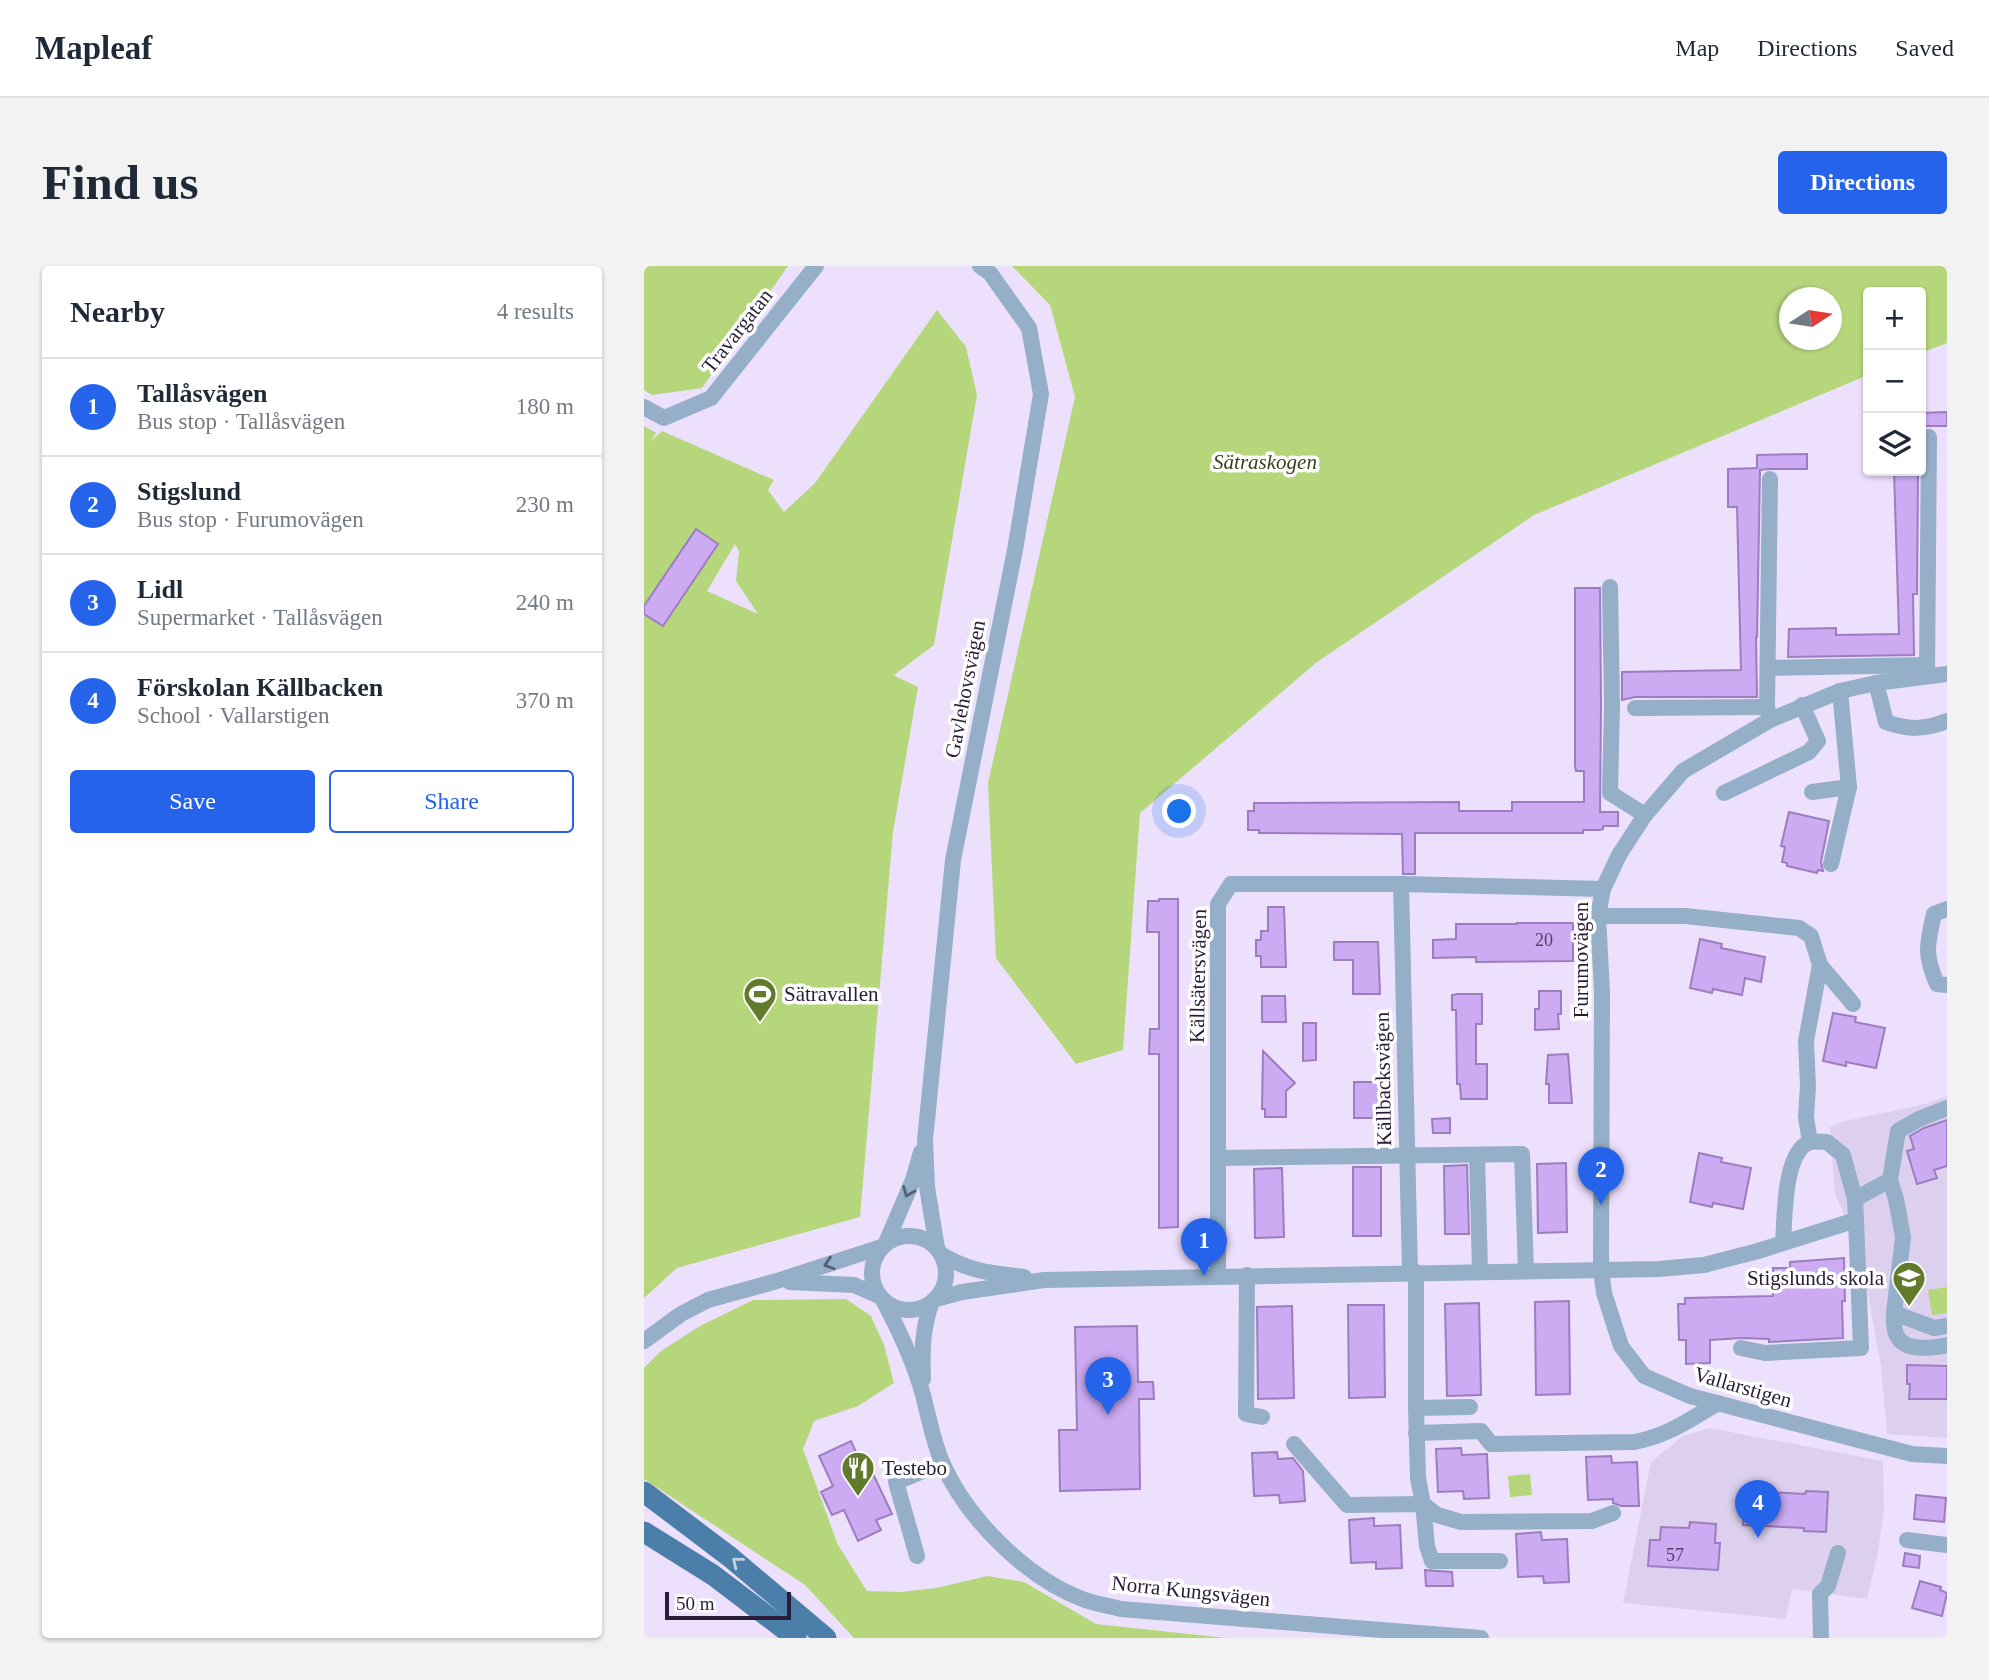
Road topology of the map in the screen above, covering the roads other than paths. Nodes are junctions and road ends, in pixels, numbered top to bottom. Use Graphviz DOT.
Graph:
graph roads {
  1 [pos="816,266"];
  2 [pos="980,266"];
  3 [pos="644,407"];
  4 [pos="1929,437"];
  5 [pos="1770,480"];
  6 [pos="1609,587"];
  7 [pos="1769,668"];
  8 [pos="1926,671"];
  9 [pos="1947,674"];
  10 [pos="1876,683"];
  11 [pos="1840,691"];
  12 [pos="1802,705"];
  13 [pos="1635,708"];
  14 [pos="1768,713"];
  15 [pos="1947,721"];
  16 [pos="1849,787"];
  17 [pos="1812,792"];
  18 [pos="1724,793"];
  19 [pos="1645,815"];
  20 [pos="1832,864"];
  21 [pos="1401,884"];
  22 [pos="1603,889"];
  23 [pos="1947,909"];
  24 [pos="1598,916"];
  25 [pos="1820,965"];
  26 [pos="1947,985"];
  27 [pos="1853,1004"];
  28 [pos="1947,1108"];
  29 [pos="925,1140"];
  30 [pos="1810,1142"];
  31 [pos="1477,1155"];
  32 [pos="1406,1156"];
  33 [pos="1218,1158"];
  34 [pos="1890,1180"];
  35 [pos="1855,1199"];
  36 [pos="1857,1220"];
  37 [pos="1783,1242"];
  38 [pos="883,1245"];
  39 [pos="940,1252"];
  40 [pos="1601,1270"];
  41 [pos="1526,1271"];
  42 [pos="1480,1272"];
  43 [pos="1413,1273"];
  44 [pos="1247,1275"];
  45 [pos="1218,1276"];
  46 [pos="1044,1280"];
  47 [pos="777,1281"];
  48 [pos="881,1299"];
  49 [pos="934,1301"];
  50 [pos="1894,1313"];
  51 [pos="1947,1326"];
  52 [pos="645,1341"];
  53 [pos="1947,1345"];
  54 [pos="1741,1348"];
  55 [pos="923,1395"];
  56 [pos="1718,1403"];
  57 [pos="1470,1407"];
  58 [pos="1416,1408"];
  59 [pos="1262,1417"];
  60 [pos="1416,1433"];
  61 [pos="1294,1444"];
  62 [pos="1947,1456"];
  63 [pos="942,1463"];
  64 [pos="644,1492"];
  65 [pos="1423,1504"];
  66 [pos="1613,1513"];
  67 [pos="644,1532"];
  68 [pos="1908,1540"];
  69 [pos="1947,1545"];
  70 [pos="1838,1553"];
  71 [pos="917,1556"];
  72 [pos="1500,1561"];
  73 [pos="796,1638"];
  74 [pos="826,1638"];
  75 [pos="1481,1638"];
  76 [pos="1821,1638"];
  1 -- 3 [label="street, Travargatan"];
  2 -- 29 [label="street, Gavlehovsvägen"];
  4 -- 8 [label="street"];
  5 -- 7 [label="street"];
  6 -- 19 [label="street"];
  7 -- 8 [label="street"];
  7 -- 14 [label="street"];
  8 -- 9 [label="street, Furumovägen"];
  8 -- 10 [label="street, Furumovägen"];
  10 -- 11 [label="street, Furumovägen"];
  10 -- 15 [label="street"];
  11 -- 12 [label="street, Furumovägen"];
  11 -- 16 [label="street"];
  12 -- 14 [label="street, Furumovägen"];
  12 -- 18 [label="street"];
  13 -- 14 [label="street"];
  14 -- 19 [label="street, Furumovägen"];
  16 -- 17 [label="street"];
  16 -- 20 [label="street"];
  19 -- 22 [label="street, Furumovägen"];
  21 -- 22 [label="street, Källsätersvägen"];
  21 -- 32 [label="street, Källbacksvägen"];
  21 -- 33 [label="street, Källsätersvägen"];
  22 -- 24 [label="street, Furumovägen"];
  23 -- 26 [label="street"];
  24 -- 25 [label="street"];
  24 -- 40 [label="street, Furumovägen"];
  25 -- 27 [label="street"];
  25 -- 30 [label="street"];
  28 -- 34 [label="street"];
  29 -- 38 [label="street, Gavlehovsvägen, one-way"];
  29 -- 39 [label="street, Gavlehovsvägen"];
  30 -- 35 [label="street"];
  30 -- 37 [label="street"];
  31 -- 32 [label="street"];
  31 -- 41 [label="street"];
  31 -- 42 [label="street"];
  32 -- 33 [label="street"];
  32 -- 43 [label="street, Källbacksvägen"];
  33 -- 45 [label="street, Källsätersvägen"];
  34 -- 35 [label="street"];
  34 -- 50 [label="street"];
  35 -- 36 [label="street"];
  36 -- 37 [label="street"];
  36 -- 54 [label="street"];
  37 -- 40 [label="street"];
  38 -- 39 [label="street"];
  38 -- 47 [label="street, one-way"];
  38 -- 48 [label="street"];
  39 -- 46 [label="street"];
  39 -- 49 [label="street"];
  40 -- 41 [label="street"];
  40 -- 56 [label="street, Vallarstigen"];
  41 -- 42 [label="street"];
  42 -- 43 [label="street"];
  43 -- 44 [label="street"];
  43 -- 58 [label="street, Källbacksvägen"];
  44 -- 45 [label="street"];
  44 -- 59 [label="street"];
  45 -- 46 [label="street"];
  46 -- 49 [label="street"];
  47 -- 48 [label="street"];
  47 -- 52 [label="street"];
  48 -- 49 [label="street"];
  48 -- 55 [label="street, Norra Kungsvägen"];
  49 -- 55 [label="street, Norra Kungsvägen"];
  50 -- 51 [label="street"];
  50 -- 53 [label="street"];
  55 -- 63 [label="street, Norra Kungsvägen"];
  56 -- 60 [label="street"];
  56 -- 62 [label="street, Vallarstigen"];
  57 -- 58 [label="street"];
  58 -- 60 [label="street, Källbacksvägen"];
  60 -- 65 [label="street, Källbacksvägen"];
  61 -- 65 [label="street"];
  63 -- 71 [label="street"];
  63 -- 75 [label="street, Norra Kungsvägen"];
  74 -- 64 [label="main road, one-way"];
  65 -- 66 [label="street"];
  65 -- 72 [label="street, Källbacksvägen"];
  67 -- 73 [label="main road"];
  68 -- 69 [label="street"];
  70 -- 76 [label="street"];
}
